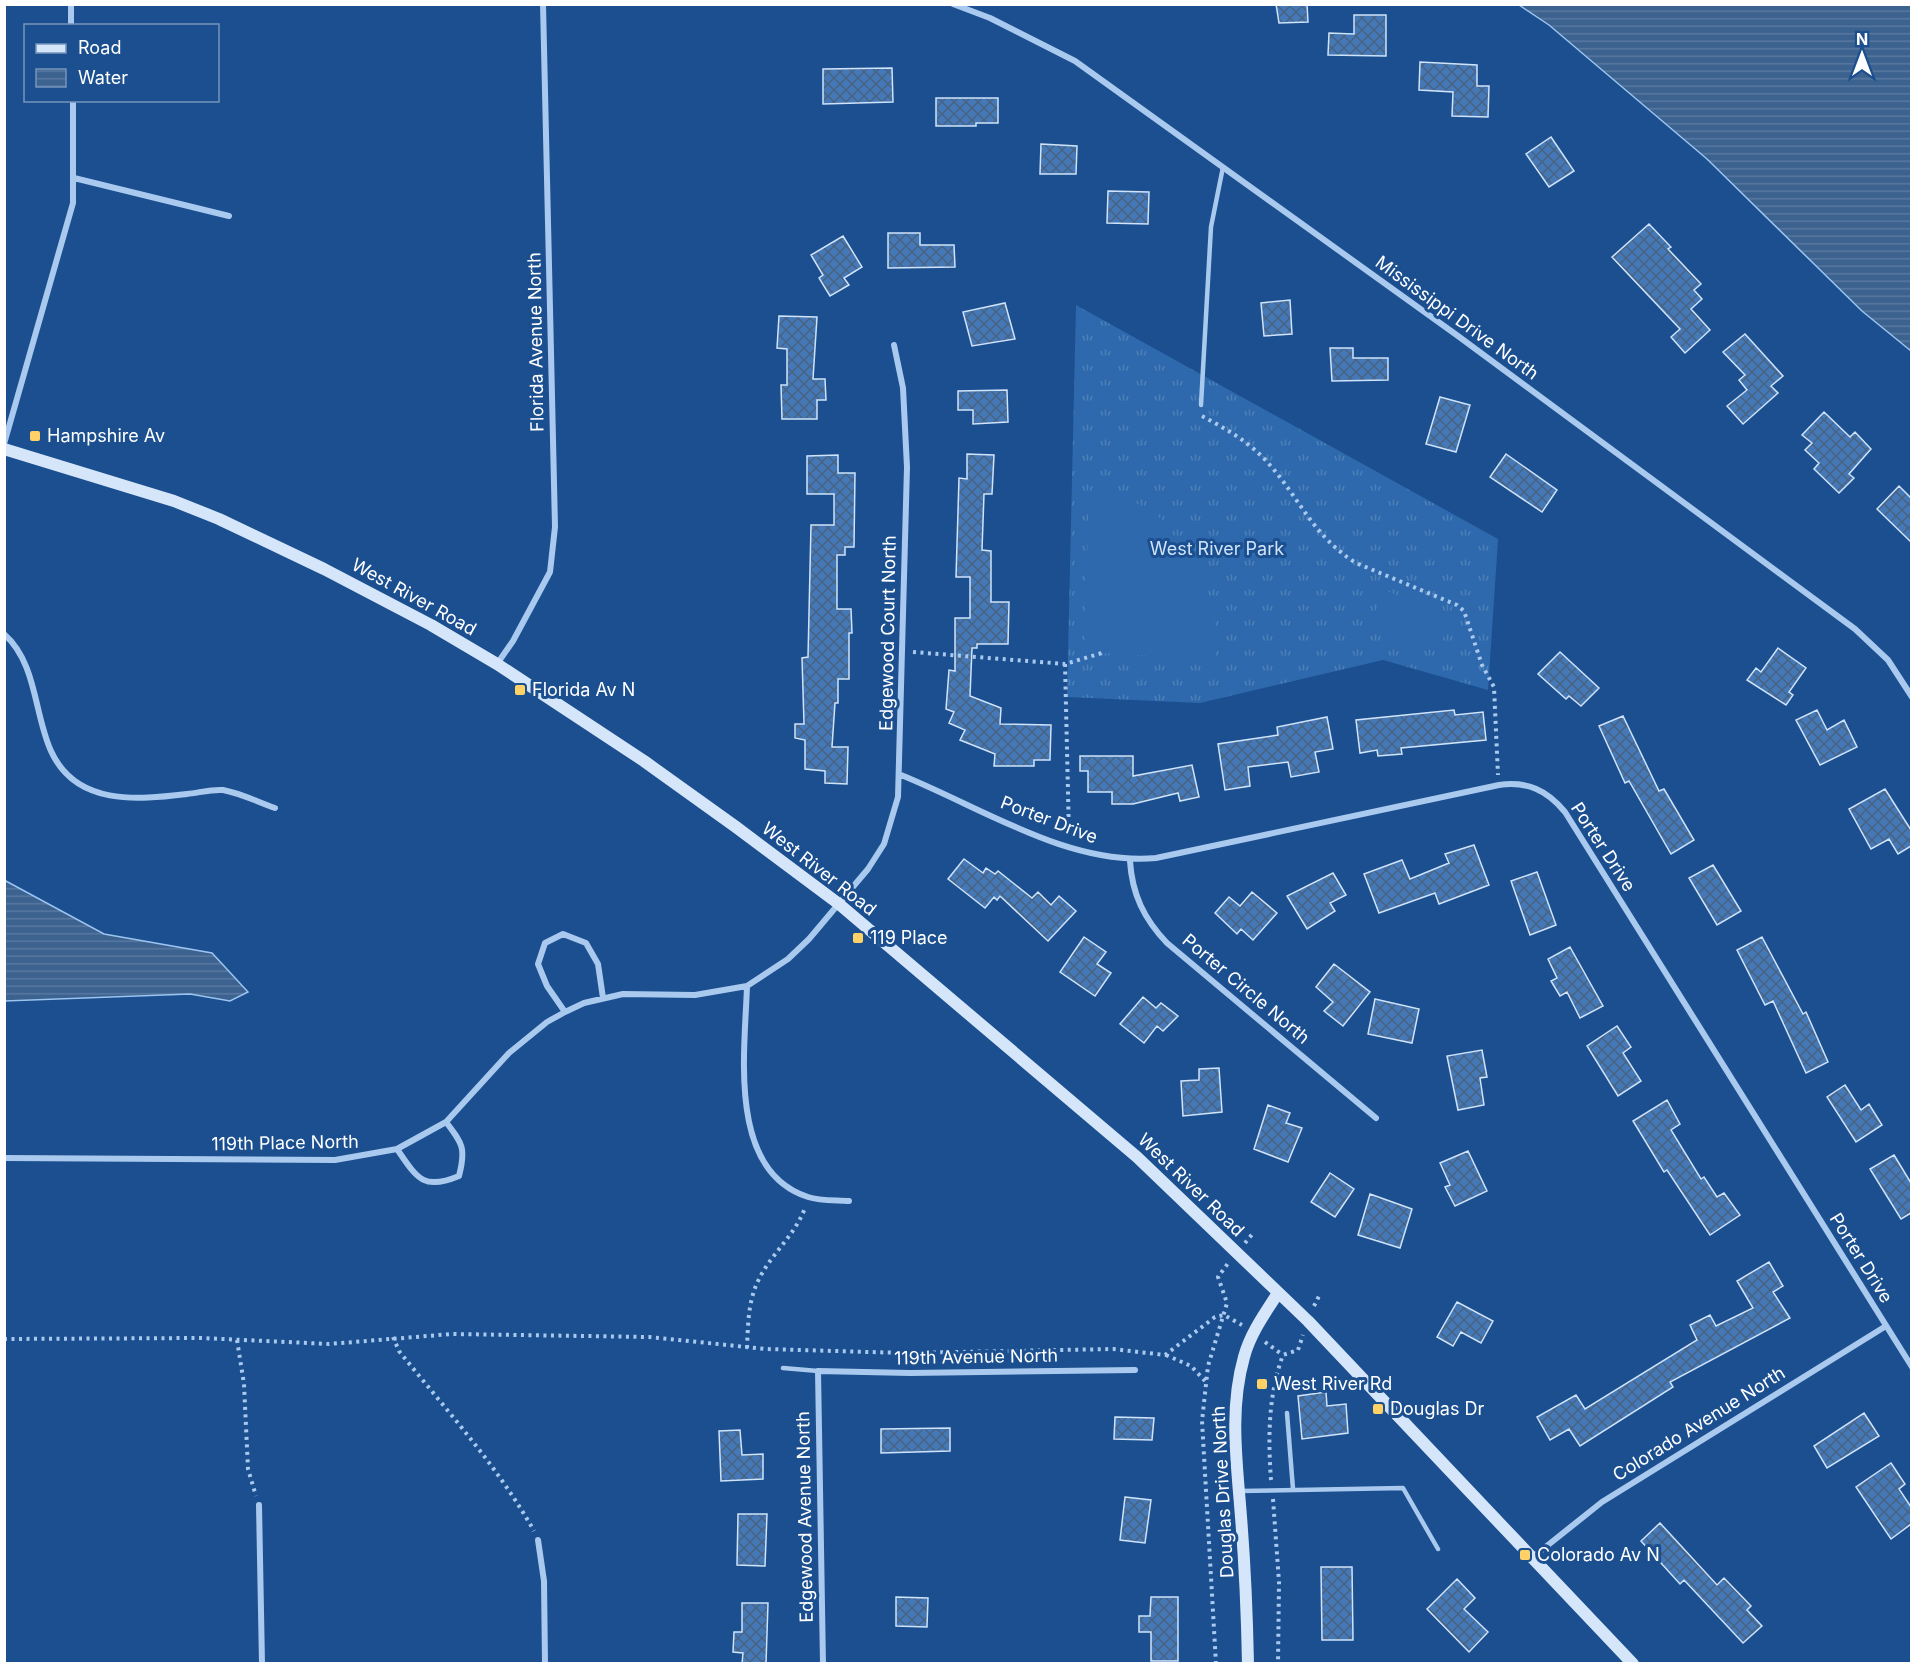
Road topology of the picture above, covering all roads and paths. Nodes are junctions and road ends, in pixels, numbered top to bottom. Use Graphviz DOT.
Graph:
graph roads {
  1 [pos="71,4"];
  2 [pos="543,4"];
  3 [pos="953,4"];
  4 [pos="71,24"];
  5 [pos="73,102"];
  6 [pos="1222,167"];
  7 [pos="74,178"];
  8 [pos="229,216"];
  9 [pos="894,345"];
  10 [pos="1201,405"];
  11 [pos="4,444"];
  12 [pos="4,449"];
  13 [pos="4,634"];
  14 [pos="900,651"];
  15 [pos="1102,653"];
  16 [pos="497,664"];
  17 [pos="1065,664"];
  18 [pos="1911,697"];
  19 [pos="901,775"];
  20 [pos="1499,785"];
  21 [pos="275,808"];
  22 [pos="1069,848"];
  23 [pos="1130,861"];
  24 [pos="839,904"];
  25 [pos="747,986"];
  26 [pos="603,998"];
  27 [pos="566,1012"];
  28 [pos="1376,1118"];
  29 [pos="446,1122"];
  30 [pos="397,1149"];
  31 [pos="4,1158"];
  32 [pos="809,1198"];
  33 [pos="849,1201"];
  34 [pos="1220,1272"];
  35 [pos="1278,1293"];
  36 [pos="1224,1315"];
  37 [pos="1886,1326"];
  38 [pos="393,1337"];
  39 [pos="4,1339"];
  40 [pos="237,1340"];
  41 [pos="747,1348"];
  42 [pos="1298,1350"];
  43 [pos="1165,1355"];
  44 [pos="1911,1367"];
  45 [pos="783,1368"];
  46 [pos="1135,1370"];
  47 [pos="818,1371"];
  48 [pos="1205,1381"];
  49 [pos="1287,1413"];
  50 [pos="1272,1489"];
  51 [pos="1293,1489"];
  52 [pos="1239,1491"];
  53 [pos="259,1505"];
  54 [pos="538,1540"];
  55 [pos="1438,1549"];
  56 [pos="1533,1557"];
  57 [pos="262,1664"];
  58 [pos="545,1664"];
  59 [pos="823,1664"];
  60 [pos="1216,1664"];
  61 [pos="1248,1664"];
  62 [pos="1278,1664"];
  63 [pos="1633,1664"];
  1 -- 4 [label="street"];
  2 -- 16 [label="street, Florida Avenue North"];
  3 -- 6 [label="street, Mississippi Drive North"];
  5 -- 7 [label="street"];
  6 -- 10 [label="lane"];
  6 -- 18 [label="street, Mississippi Drive North"];
  7 -- 8 [label="street"];
  7 -- 11 [label="street"];
  9 -- 14 [label="street, Edgewood Court North"];
  10 -- 20 [label="path"];
  12 -- 16 [label="main road, West River Road"];
  13 -- 21 [label="street"];
  14 -- 17 [label="path"];
  14 -- 19 [label="street, Edgewood Court North"];
  15 -- 17 [label="path"];
  16 -- 24 [label="main road, West River Road"];
  17 -- 22 [label="path"];
  19 -- 22 [label="street, Porter Drive"];
  19 -- 24 [label="street, Edgewood Court North"];
  20 -- 23 [label="street, Porter Drive"];
  20 -- 37 [label="street, Porter Drive"];
  22 -- 23 [label="street, Porter Drive"];
  23 -- 28 [label="street, Porter Circle North"];
  24 -- 25 [label="street, 119th Place North"];
  24 -- 35 [label="main road, West River Road"];
  25 -- 26 [label="street, 119th Place North"];
  25 -- 32 [label="street"];
  26 -- 27 [label="street, 119th Place North"];
  26 -- 27 [label="street"];
  27 -- 29 [label="street, 119th Place North"];
  29 -- 30 [label="street, 119th Place North"];
  29 -- 30 [label="street"];
  30 -- 31 [label="street, 119th Place North"];
  32 -- 33 [label="street"];
  32 -- 41 [label="path"];
  34 -- 36 [label="path"];
  35 -- 52 [label="main road, Douglas Drive North"];
  35 -- 56 [label="main road, West River Road"];
  36 -- 43 [label="path"];
  36 -- 48 [label="path"];
  37 -- 44 [label="street, Porter Drive"];
  37 -- 56 [label="street, Colorado Avenue North"];
  38 -- 40 [label="path"];
  38 -- 41 [label="path"];
  38 -- 54 [label="path"];
  39 -- 40 [label="path"];
  40 -- 53 [label="path"];
  41 -- 43 [label="path"];
  42 -- 50 [label="path"];
  43 -- 48 [label="path"];
  45 -- 47 [label="lane"];
  46 -- 47 [label="street, 119th Avenue North"];
  47 -- 59 [label="street, Edgewood Avenue North"];
  48 -- 60 [label="path"];
  49 -- 51 [label="lane"];
  50 -- 51 [label="lane"];
  50 -- 52 [label="lane"];
  50 -- 62 [label="path"];
  51 -- 55 [label="lane"];
  52 -- 61 [label="main road, Douglas Drive North"];
  53 -- 57 [label="street"];
  54 -- 58 [label="street"];
  56 -- 63 [label="main road, West River Road"];
}
